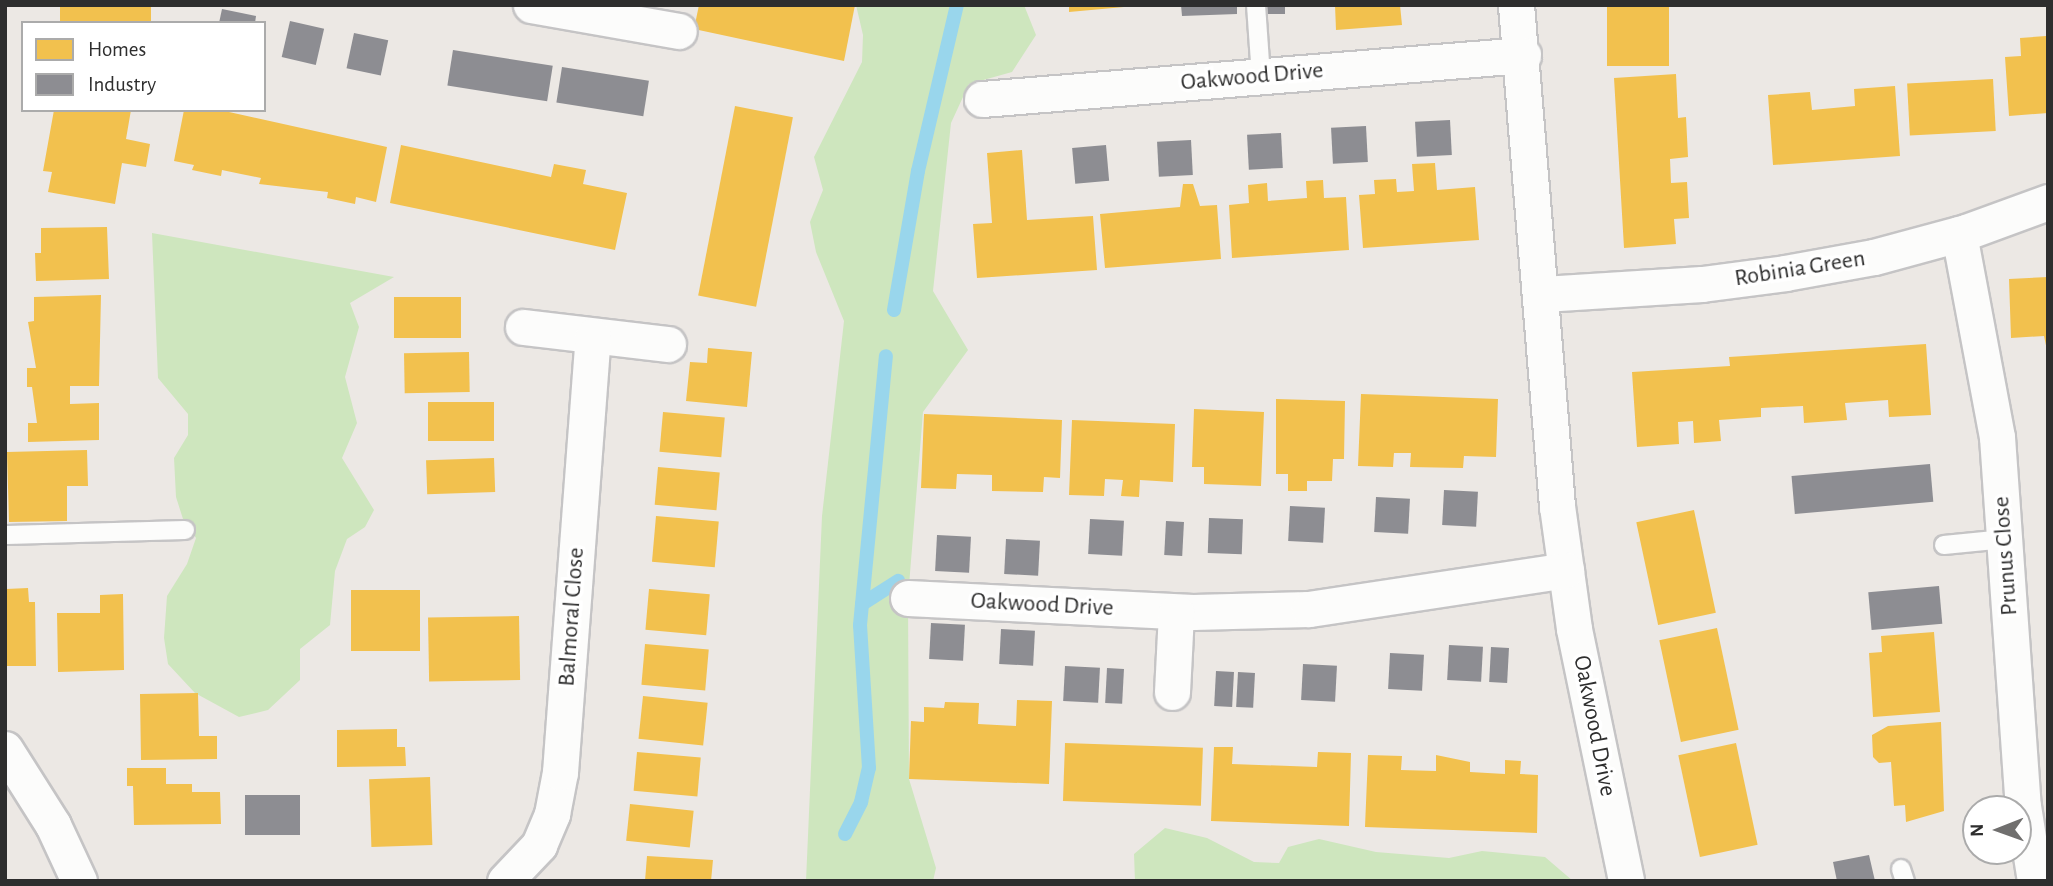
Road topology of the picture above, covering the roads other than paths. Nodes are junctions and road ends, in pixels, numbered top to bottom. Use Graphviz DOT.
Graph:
graph roads {
  1 [pos="531,5"];
  2 [pos="1256,5"];
  3 [pos="1516,5"];
  4 [pos="679,31"];
  5 [pos="1523,55"];
  6 [pos="1261,76"];
  7 [pos="982,99"];
  8 [pos="2048,202"];
  9 [pos="1959,234"];
  10 [pos="1543,294"];
  11 [pos="523,327"];
  12 [pos="593,336"];
  13 [pos="668,344"];
  14 [pos="185,530"];
  15 [pos="5,535"];
  16 [pos="2005,539"];
  17 [pos="1944,545"];
  18 [pos="1566,570"];
  19 [pos="908,598"];
  20 [pos="1176,612"];
  21 [pos="1172,692"];
  22 [pos="7,755"];
  23 [pos="79,881"];
  24 [pos="505,881"];
  25 [pos="1626,881"];
  26 [pos="2035,881"];
  1 -- 4 [label="street"];
  2 -- 6 [label="lane"];
  3 -- 5 [label="street, Oakwood Drive"];
  5 -- 6 [label="street, Oakwood Drive"];
  5 -- 10 [label="street, Oakwood Drive"];
  6 -- 7 [label="street, Oakwood Drive"];
  8 -- 9 [label="street, Robinia Green"];
  9 -- 10 [label="street, Robinia Green"];
  9 -- 16 [label="street, Prunus Close"];
  10 -- 18 [label="street, Oakwood Drive"];
  11 -- 12 [label="street"];
  12 -- 13 [label="street"];
  12 -- 24 [label="street, Balmoral Close"];
  14 -- 15 [label="lane"];
  16 -- 17 [label="lane"];
  16 -- 26 [label="street, Prunus Close"];
  18 -- 20 [label="street, Oakwood Drive"];
  18 -- 25 [label="street, Oakwood Drive"];
  19 -- 20 [label="street, Oakwood Drive"];
  20 -- 21 [label="street"];
  22 -- 23 [label="street"];
}
